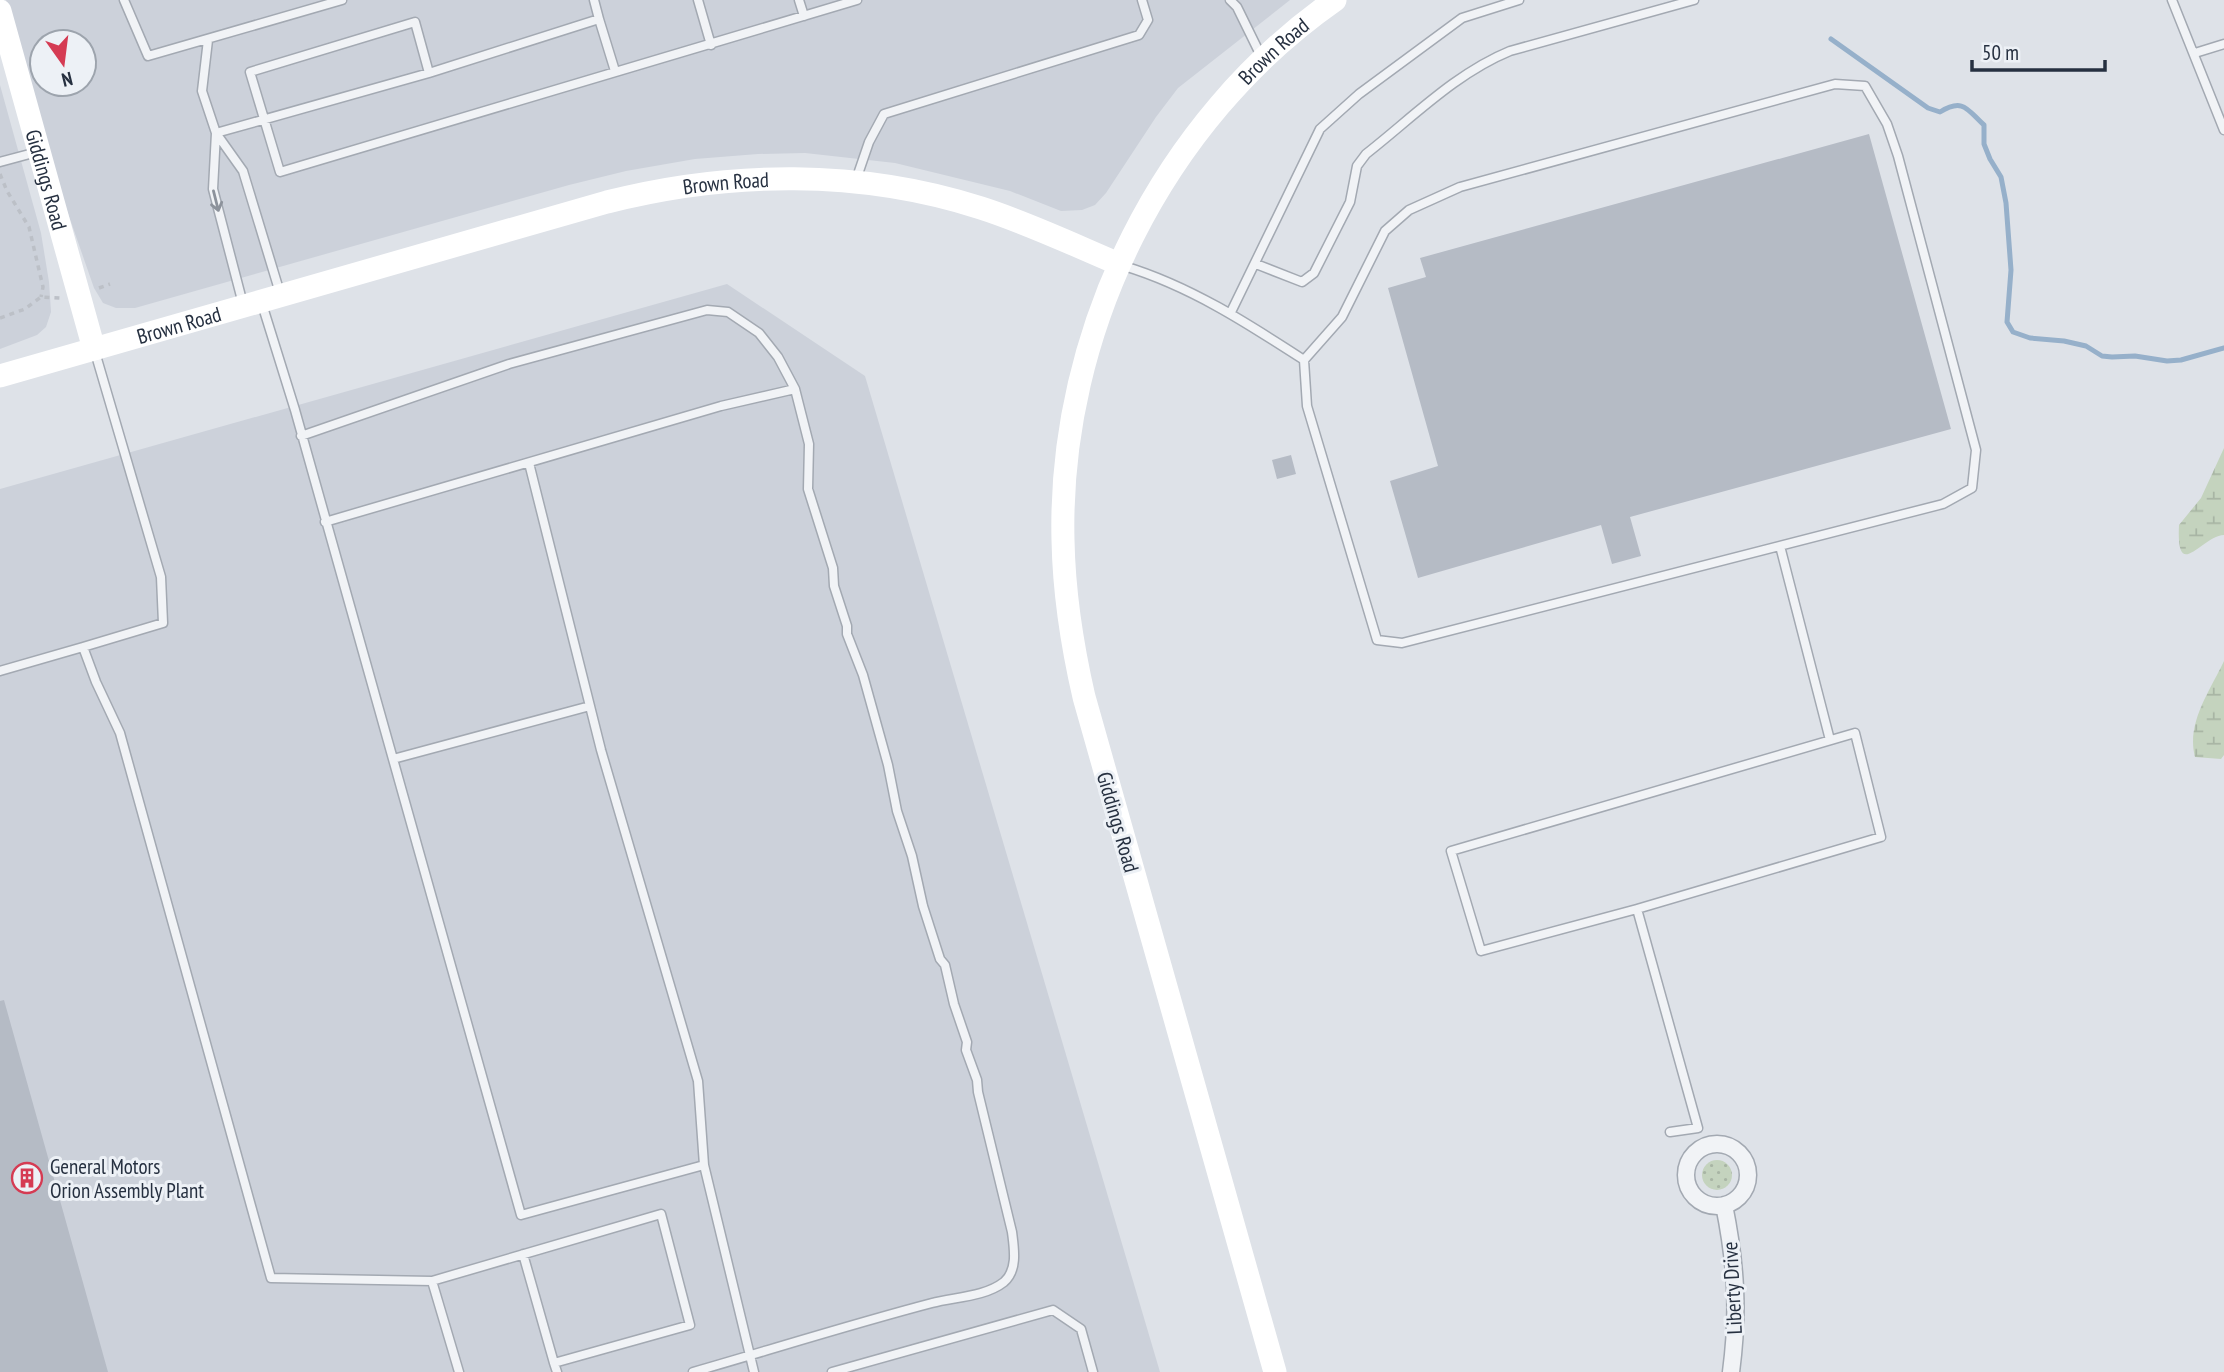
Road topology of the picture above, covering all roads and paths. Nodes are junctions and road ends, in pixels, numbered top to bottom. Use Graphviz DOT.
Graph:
graph roads {
  1 [pos="124,0"];
  2 [pos="342,0"];
  3 [pos="594,0"];
  4 [pos="698,0"];
  5 [pos="799,0"];
  6 [pos="857,0"];
  7 [pos="1142,0"];
  8 [pos="1230,0"];
  9 [pos="1335,0"];
  10 [pos="1519,0"];
  11 [pos="1695,0"];
  12 [pos="2172,0"];
  13 [pos="0,11"];
  14 [pos="804,16"];
  15 [pos="599,19"];
  16 [pos="208,40"];
  17 [pos="2224,44"];
  18 [pos="711,45"];
  19 [pos="2195,53"];
  20 [pos="1263,60"];
  21 [pos="615,71"];
  22 [pos="429,73"];
  23 [pos="264,121"];
  24 [pos="2224,131"];
  25 [pos="216,133"];
  26 [pos="40,151"];
  27 [pos="0,162"];
  28 [pos="0,174"];
  29 [pos="855,183"];
  30 [pos="1119,264"];
  31 [pos="1256,264"];
  32 [pos="110,284"];
  33 [pos="79,293"];
  34 [pos="41,298"];
  35 [pos="262,301"];
  36 [pos="1231,312"];
  37 [pos="0,318"];
  38 [pos="94,349"];
  39 [pos="1304,360"];
  40 [pos="0,376"];
  41 [pos="795,389"];
  42 [pos="301,436"];
  43 [pos="529,463"];
  44 [pos="325,522"];
  45 [pos="1780,546"];
  46 [pos="83,647"];
  47 [pos="0,671"];
  48 [pos="590,706"];
  49 [pos="1830,740"];
  50 [pos="393,759"];
  51 [pos="1637,909"];
  52 [pos="1670,1132"];
  53 [pos="704,1165"];
  54 [pos="1724,1205"];
  55 [pos="523,1254"];
  56 [pos="432,1281"];
  57 [pos="750,1356"];
  58 [pos="556,1367"];
  59 [pos="459,1372"];
  60 [pos="693,1372"];
  61 [pos="754,1372"];
  62 [pos="831,1372"];
  63 [pos="1093,1372"];
  64 [pos="1275,1372"];
  65 [pos="1731,1372"];
  1 -- 16 [label="lane"];
  2 -- 16 [label="lane"];
  3 -- 15 [label="lane"];
  4 -- 18 [label="lane"];
  5 -- 14 [label="lane"];
  6 -- 14 [label="lane"];
  7 -- 29 [label="lane"];
  8 -- 20 [label="lane"];
  9 -- 20 [label="main road, Brown Road"];
  10 -- 31 [label="lane"];
  11 -- 31 [label="lane"];
  12 -- 19 [label="lane"];
  13 -- 26 [label="main road, Giddings Road"];
  14 -- 18 [label="lane"];
  15 -- 21 [label="lane"];
  15 -- 22 [label="lane"];
  16 -- 25 [label="lane"];
  17 -- 19 [label="lane"];
  18 -- 21 [label="lane"];
  19 -- 24 [label="lane"];
  20 -- 30 [label="main road, Brown Road"];
  21 -- 23 [label="lane"];
  22 -- 23 [label="lane"];
  22 -- 23 [label="lane"];
  23 -- 25 [label="lane"];
  25 -- 35 [label="lane"];
  25 -- 35 [label="lane, one-way"];
  26 -- 27 [label="lane"];
  26 -- 33 [label="main road, Giddings Road"];
  28 -- 34 [label="path"];
  29 -- 30 [label="main road, Brown Road"];
  29 -- 35 [label="main road, Brown Road"];
  30 -- 36 [label="lane"];
  30 -- 64 [label="main road, Giddings Road"];
  31 -- 36 [label="lane"];
  32 -- 33 [label="path"];
  33 -- 34 [label="path"];
  33 -- 38 [label="main road, Giddings Road"];
  34 -- 37 [label="path"];
  35 -- 38 [label="main road, Brown Road"];
  35 -- 42 [label="lane"];
  36 -- 39 [label="lane"];
  38 -- 40 [label="main road, Brown Road"];
  38 -- 46 [label="lane"];
  39 -- 45 [label="lane"];
  39 -- 45 [label="lane"];
  41 -- 42 [label="lane"];
  41 -- 43 [label="lane"];
  41 -- 57 [label="lane"];
  42 -- 44 [label="lane"];
  43 -- 44 [label="lane"];
  43 -- 48 [label="lane"];
  44 -- 50 [label="lane"];
  45 -- 49 [label="lane"];
  46 -- 47 [label="lane"];
  46 -- 56 [label="lane"];
  48 -- 50 [label="lane"];
  48 -- 53 [label="lane"];
  49 -- 51 [label="lane"];
  49 -- 51 [label="lane"];
  50 -- 53 [label="lane"];
  51 -- 52 [label="lane"];
  53 -- 57 [label="lane"];
  54 -- 65 [label="street, Liberty Drive"];
  55 -- 56 [label="lane"];
  55 -- 58 [label="lane"];
  55 -- 58 [label="lane"];
  56 -- 59 [label="lane"];
  57 -- 60 [label="lane"];
  57 -- 61 [label="lane"];
  62 -- 63 [label="lane"];
}
